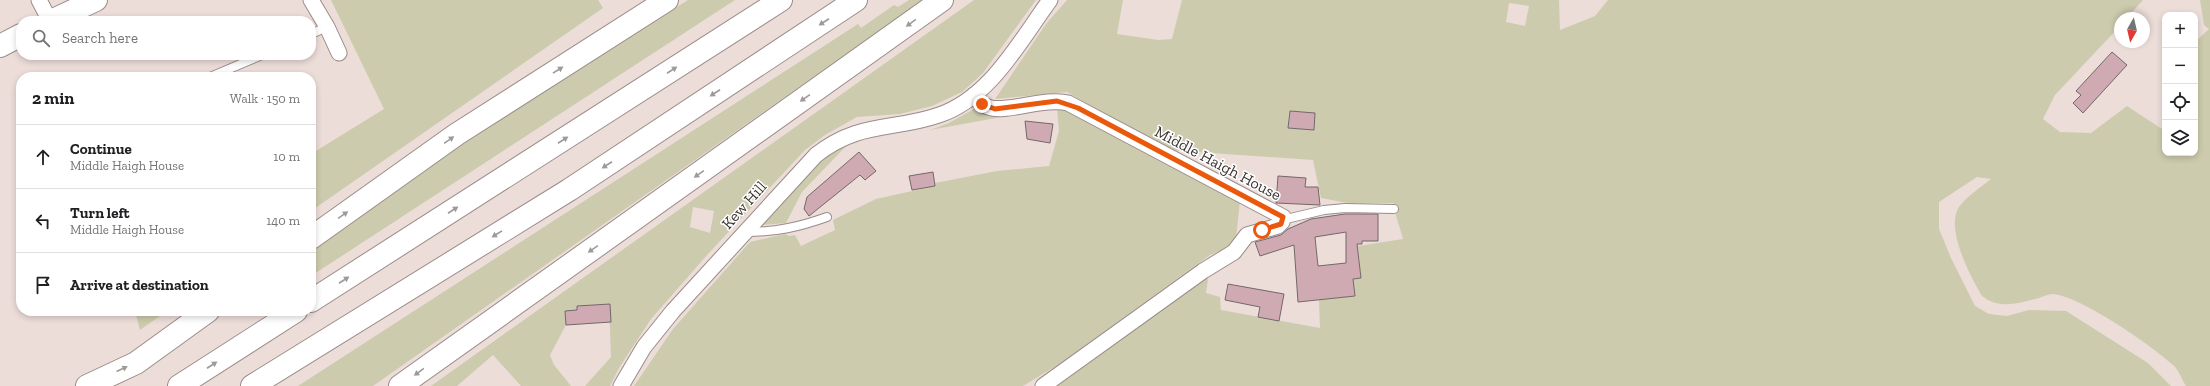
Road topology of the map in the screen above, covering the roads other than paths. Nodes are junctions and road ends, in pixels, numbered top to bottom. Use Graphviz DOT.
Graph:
graph roads {
  1 [pos="39,0"];
  2 [pos="96,0"];
  3 [pos="311,0"];
  4 [pos="667,0"];
  5 [pos="781,0"];
  6 [pos="856,0"];
  7 [pos="942,0"];
  8 [pos="1050,0"];
  9 [pos="47,16"];
  10 [pos="61,16"];
  11 [pos="327,28"];
  12 [pos="316,32"];
  13 [pos="16,38"];
  14 [pos="0,46"];
  15 [pos="338,53"];
  16 [pos="250,60"];
  17 [pos="222,72"];
  18 [pos="974,95"];
  19 [pos="1394,209"];
  20 [pos="828,217"];
  21 [pos="1282,220"];
  22 [pos="745,232"];
  23 [pos="316,234"];
  24 [pos="316,298"];
  25 [pos="201,316"];
  26 [pos="288,316"];
  27 [pos="87,386"];
  28 [pos="179,386"];
  29 [pos="252,386"];
  30 [pos="400,386"];
  31 [pos="621,386"];
  32 [pos="1043,386"];
  1 -- 9 [label="street"];
  2 -- 10 [label="main road"];
  3 -- 11 [label="street"];
  23 -- 4 [label="main road, one-way"];
  24 -- 5 [label="main road, one-way"];
  6 -- 29 [label="main road, one-way"];
  7 -- 30 [label="main road, one-way"];
  8 -- 18 [label="street, Kew Hill"];
  11 -- 12 [label="lane"];
  11 -- 15 [label="street"];
  13 -- 14 [label="main road"];
  16 -- 17 [label="lane"];
  18 -- 21 [label="street, Middle Haigh House"];
  18 -- 22 [label="street, Kew Hill"];
  19 -- 21 [label="lane"];
  20 -- 22 [label="lane"];
  21 -- 32 [label="street, Middle Haigh House"];
  22 -- 31 [label="street, Kew Hill"];
  27 -- 25 [label="main road, one-way"];
  28 -- 26 [label="main road, one-way"];
}
